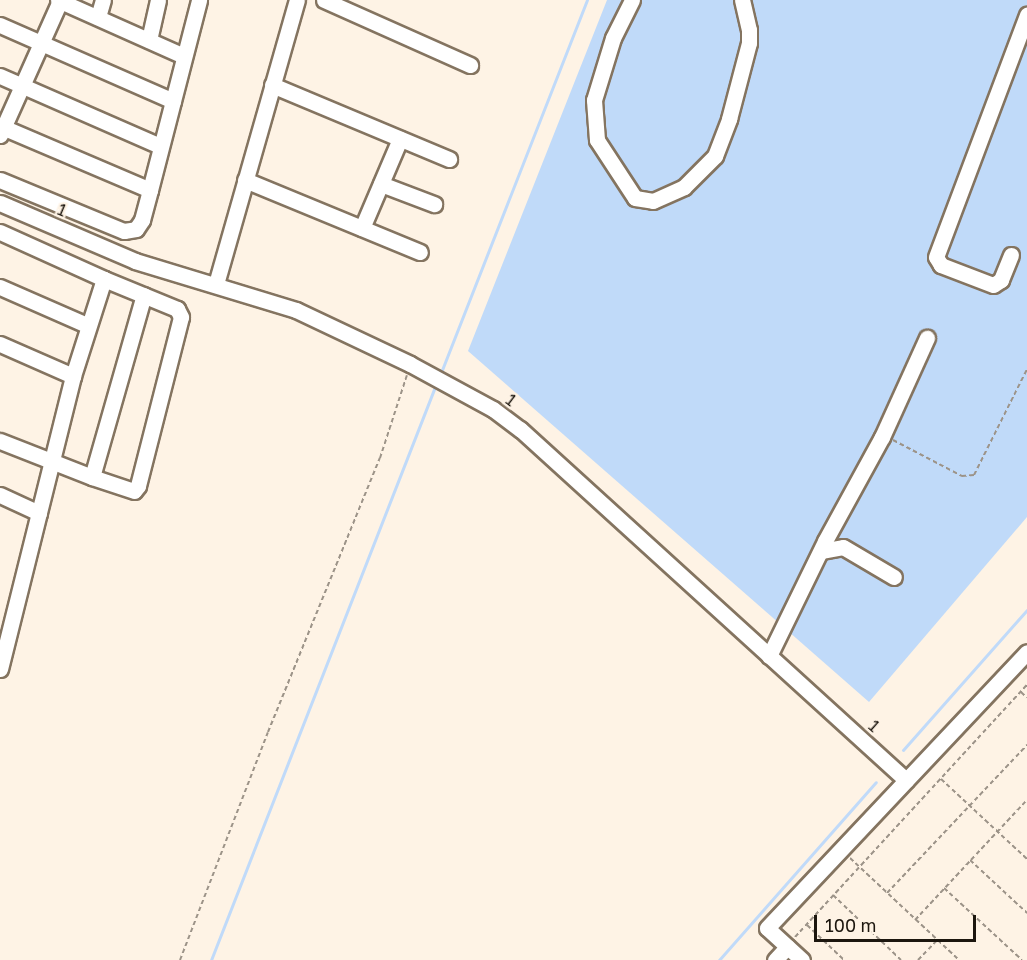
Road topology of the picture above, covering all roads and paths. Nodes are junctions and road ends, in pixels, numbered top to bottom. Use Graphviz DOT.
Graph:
graph roads {
  1 [pos="59,0"];
  2 [pos="103,0"];
  3 [pos="158,0"];
  4 [pos="199,0"];
  5 [pos="297,0"];
  6 [pos="324,0"];
  7 [pos="632,0"];
  8 [pos="742,0"];
  9 [pos="1027,15"];
  10 [pos="98,17"];
  11 [pos="0,25"];
  12 [pos="149,40"];
  13 [pos="41,43"];
  14 [pos="184,56"];
  15 [pos="470,65"];
  16 [pos="0,76"];
  17 [pos="22,86"];
  18 [pos="272,86"];
  19 [pos="173,101"];
  20 [pos="1,130"];
  21 [pos="400,139"];
  22 [pos="160,146"];
  23 [pos="449,159"];
  24 [pos="0,180"];
  25 [pos="245,180"];
  26 [pos="381,184"];
  27 [pos="150,190"];
  28 [pos="0,203"];
  29 [pos="434,204"];
  30 [pos="362,228"];
  31 [pos="0,232"];
  32 [pos="420,252"];
  33 [pos="1011,255"];
  34 [pos="104,279"];
  35 [pos="216,284"];
  36 [pos="0,287"];
  37 [pos="144,296"];
  38 [pos="87,325"];
  39 [pos="927,338"];
  40 [pos="0,344"];
  41 [pos="410,364"];
  42 [pos="1027,369"];
  43 [pos="73,376"];
  44 [pos="882,437"];
  45 [pos="0,441"];
  46 [pos="51,462"];
  47 [pos="92,477"];
  48 [pos="0,495"];
  49 [pos="39,513"];
  50 [pos="821,551"];
  51 [pos="894,577"];
  52 [pos="1027,652"];
  53 [pos="769,656"];
  54 [pos="0,669"];
  55 [pos="1027,686"];
  56 [pos="1021,692"];
  57 [pos="1027,699"];
  58 [pos="1027,745"];
  59 [pos="941,778"];
  60 [pos="906,780"];
  61 [pos="1027,801"];
  62 [pos="970,806"];
  63 [pos="997,831"];
  64 [pos="841,850"];
  65 [pos="1027,859"];
  66 [pos="970,860"];
  67 [pos="860,866"];
  68 [pos="944,888"];
  69 [pos="887,893"];
  70 [pos="833,895"];
  71 [pos="1027,913"];
  72 [pos="915,920"];
  73 [pos="806,924"];
  74 [pos="937,940"];
  75 [pos="787,946"];
  76 [pos="180,960"];
  77 [pos="775,960"];
  78 [pos="802,960"];
  79 [pos="844,960"];
  80 [pos="902,960"];
  81 [pos="918,960"];
  82 [pos="959,960"];
  83 [pos="1022,960"];
  1 -- 10 [label="street"];
  1 -- 13 [label="street"];
  2 -- 10 [label="street"];
  3 -- 12 [label="street"];
  4 -- 14 [label="street"];
  5 -- 18 [label="street"];
  6 -- 15 [label="street"];
  7 -- 8 [label="street"];
  9 -- 33 [label="street"];
  10 -- 12 [label="street"];
  11 -- 13 [label="street"];
  12 -- 14 [label="street"];
  13 -- 17 [label="street"];
  13 -- 19 [label="street"];
  14 -- 19 [label="street"];
  16 -- 17 [label="street"];
  17 -- 20 [label="street"];
  17 -- 22 [label="street"];
  18 -- 21 [label="street"];
  18 -- 25 [label="street"];
  19 -- 22 [label="street"];
  20 -- 27 [label="street"];
  21 -- 23 [label="street"];
  21 -- 26 [label="street"];
  22 -- 27 [label="street"];
  24 -- 27 [label="street"];
  25 -- 30 [label="street"];
  25 -- 35 [label="street"];
  26 -- 29 [label="street"];
  26 -- 30 [label="street"];
  28 -- 35 [label="street, 1"];
  30 -- 32 [label="street"];
  31 -- 34 [label="street"];
  34 -- 37 [label="street"];
  34 -- 38 [label="street"];
  35 -- 41 [label="street, 1"];
  36 -- 38 [label="street"];
  37 -- 47 [label="street"];
  37 -- 47 [label="street"];
  38 -- 43 [label="street"];
  39 -- 44 [label="street"];
  40 -- 43 [label="street"];
  41 -- 53 [label="street, 1"];
  41 -- 76 [label="path"];
  42 -- 44 [label="path"];
  43 -- 46 [label="street"];
  44 -- 50 [label="street"];
  45 -- 46 [label="street"];
  46 -- 47 [label="street"];
  46 -- 49 [label="street"];
  48 -- 49 [label="street"];
  49 -- 54 [label="street"];
  50 -- 51 [label="street"];
  50 -- 53 [label="street"];
  52 -- 60 [label="street"];
  53 -- 60 [label="street, 1"];
  55 -- 56 [label="path"];
  56 -- 57 [label="path"];
  56 -- 59 [label="path"];
  58 -- 62 [label="path"];
  59 -- 62 [label="path"];
  59 -- 67 [label="path"];
  60 -- 64 [label="street"];
  61 -- 63 [label="path"];
  62 -- 63 [label="path"];
  62 -- 69 [label="path"];
  63 -- 65 [label="path"];
  63 -- 66 [label="path"];
  64 -- 67 [label="path"];
  64 -- 75 [label="street"];
  66 -- 68 [label="path"];
  66 -- 71 [label="path"];
  67 -- 69 [label="path"];
  67 -- 70 [label="path"];
  68 -- 72 [label="path"];
  68 -- 83 [label="path"];
  69 -- 72 [label="path"];
  70 -- 73 [label="path"];
  70 -- 80 [label="path"];
  72 -- 74 [label="path"];
  73 -- 75 [label="path"];
  73 -- 79 [label="path"];
  74 -- 81 [label="path"];
  74 -- 82 [label="path"];
  75 -- 77 [label="street"];
  75 -- 78 [label="street"];
}
